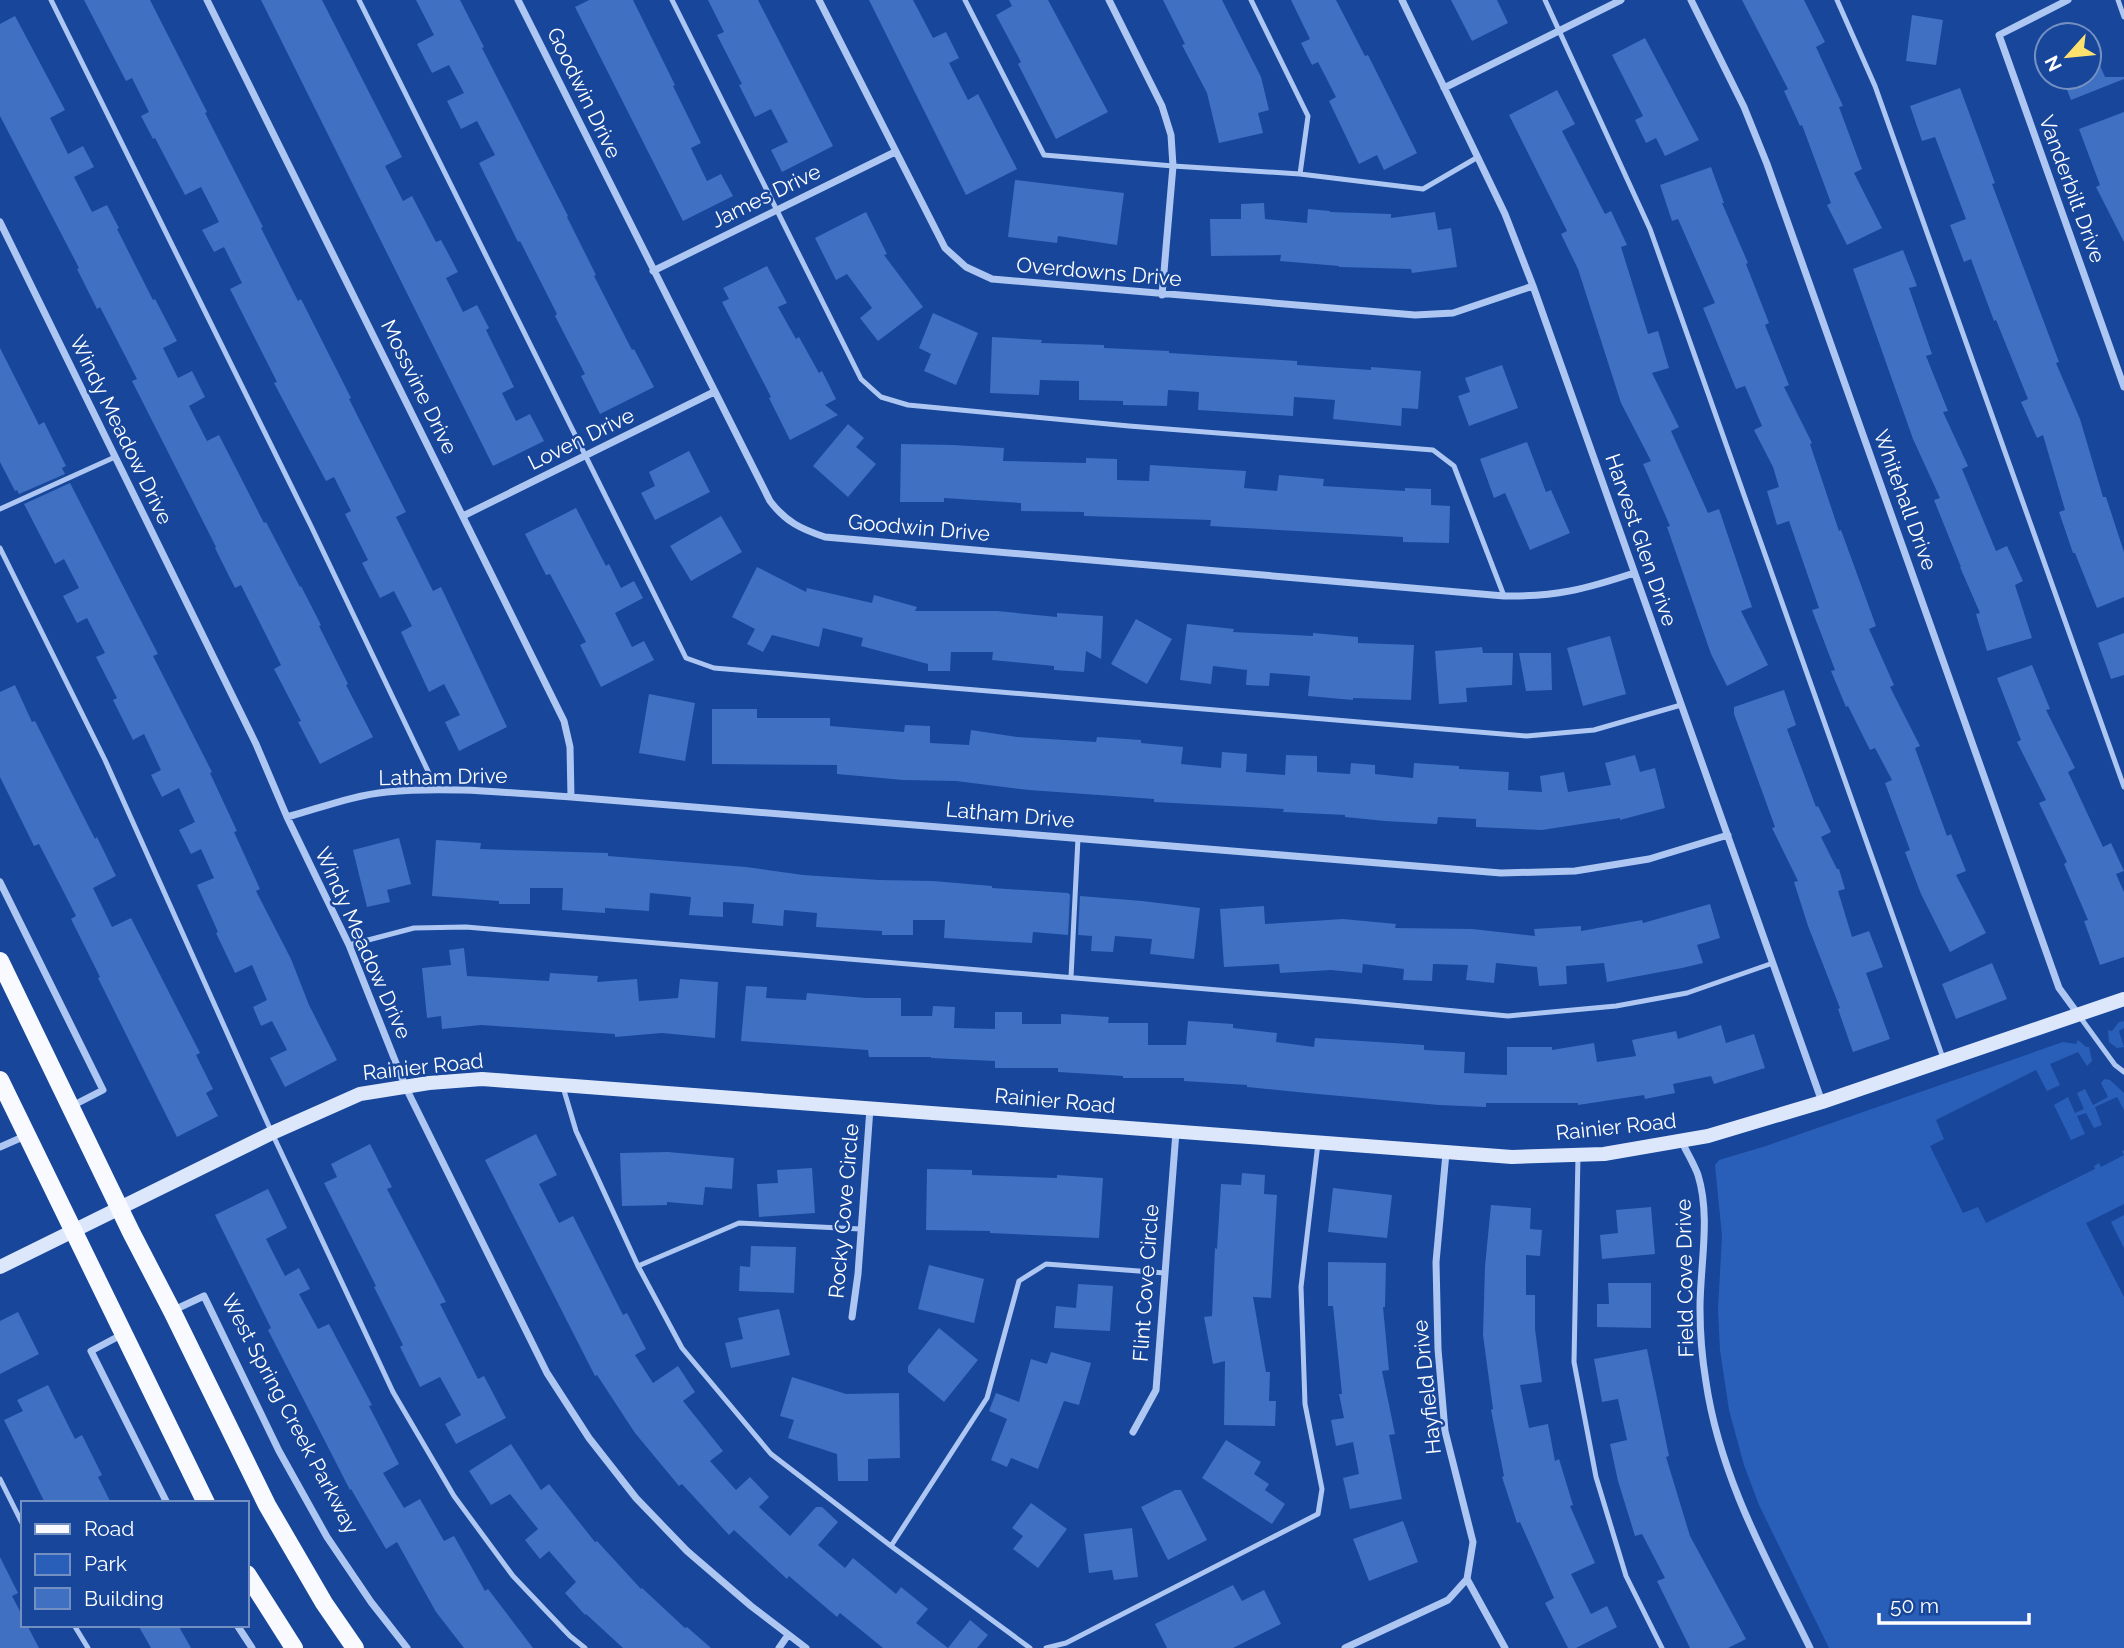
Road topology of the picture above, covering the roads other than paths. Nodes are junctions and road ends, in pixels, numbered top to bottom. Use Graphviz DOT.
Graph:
graph roads {
  1 [pos="51,0"];
  2 [pos="207,0"];
  3 [pos="359,0"];
  4 [pos="518,0"];
  5 [pos="672,0"];
  6 [pos="819,0"];
  7 [pos="965,0"];
  8 [pos="1109,0"];
  9 [pos="1251,0"];
  10 [pos="1402,0"];
  11 [pos="1545,0"];
  12 [pos="1621,0"];
  13 [pos="1690,0"];
  14 [pos="1837,0"];
  15 [pos="2068,0"];
  16 [pos="2118,0"];
  17 [pos="2124,17"];
  18 [pos="1560,30"];
  19 [pos="1444,88"];
  20 [pos="895,152"];
  21 [pos="1478,157"];
  22 [pos="1173,166"];
  23 [pos="1300,174"];
  24 [pos="776,211"];
  25 [pos="0,222"];
  26 [pos="653,271"];
  27 [pos="1534,286"];
  28 [pos="1162,295"];
  29 [pos="2124,387"];
  30 [pos="714,392"];
  31 [pos="586,456"];
  32 [pos="115,457"];
  33 [pos="0,509"];
  34 [pos="463,516"];
  35 [pos="0,548"];
  36 [pos="1634,573"];
  37 [pos="1504,596"];
  38 [pos="1681,705"];
  39 [pos="2124,786"];
  40 [pos="437,790"];
  41 [pos="571,797"];
  42 [pos="287,817"];
  43 [pos="1728,835"];
  44 [pos="1078,838"];
  45 [pos="0,882"];
  46 [pos="349,945"];
  47 [pos="0,961"];
  48 [pos="1773,963"];
  49 [pos="1071,977"];
  50 [pos="2124,999"];
  51 [pos="2078,1015"];
  52 [pos="1944,1060"];
  53 [pos="2124,1072"];
  54 [pos="0,1080"];
  55 [pos="562,1084"];
  56 [pos="406,1088"];
  57 [pos="1822,1102"];
  58 [pos="71,1107"];
  59 [pos="870,1107"];
  60 [pos="1176,1131"];
  61 [pos="272,1133"];
  62 [pos="27,1135"];
  63 [pos="1682,1142"];
  64 [pos="1318,1143"];
  65 [pos="0,1147"];
  66 [pos="1446,1153"];
  67 [pos="1578,1154"];
  68 [pos="120,1208"];
  69 [pos="861,1228"];
  70 [pos="74,1231"];
  71 [pos="638,1266"];
  72 [pos="0,1267"];
  73 [pos="1165,1273"];
  74 [pos="172,1311"];
  75 [pos="852,1317"];
  76 [pos="124,1334"];
  77 [pos="1133,1432"];
  78 [pos="0,1479"];
  79 [pos="166,1501"];
  80 [pos="205,1501"];
  81 [pos="21,1521"];
  82 [pos="891,1546"];
  83 [pos="248,1576"];
  84 [pos="1467,1579"];
  85 [pos="75,1627"];
  86 [pos="237,1627"];
  87 [pos="788,1635"];
  88 [pos="88,1648"];
  89 [pos="252,1648"];
  90 [pos="294,1648"];
  91 [pos="355,1648"];
  92 [pos="407,1648"];
  93 [pos="585,1648"];
  94 [pos="779,1648"];
  95 [pos="806,1648"];
  96 [pos="1030,1648"];
  97 [pos="1046,1648"];
  98 [pos="1345,1648"];
  99 [pos="1505,1648"];
  100 [pos="1662,1648"];
  101 [pos="1810,1648"];
  1 -- 40 [label="lane"];
  2 -- 34 [label="street, Mossvine Drive"];
  3 -- 31 [label="lane"];
  4 -- 26 [label="street, Goodwin Drive"];
  5 -- 24 [label="lane"];
  6 -- 20 [label="street, Overdowns Drive"];
  7 -- 22 [label="lane"];
  8 -- 22 [label="street"];
  9 -- 23 [label="lane"];
  10 -- 19 [label="street, Harvest Glen Drive"];
  11 -- 18 [label="lane"];
  12 -- 18 [label="street"];
  13 -- 51 [label="street, Whitehall Drive"];
  14 -- 39 [label="lane"];
  15 -- 29 [label="street, Vanderbilt Drive"];
  16 -- 17 [label="lane"];
  18 -- 19 [label="street"];
  18 -- 52 [label="lane"];
  19 -- 21 [label="street, Harvest Glen Drive"];
  20 -- 24 [label="street, James Drive"];
  20 -- 28 [label="street, Overdowns Drive"];
  21 -- 23 [label="lane"];
  21 -- 27 [label="street, Harvest Glen Drive"];
  22 -- 23 [label="lane"];
  22 -- 28 [label="street"];
  24 -- 26 [label="street, James Drive"];
  24 -- 37 [label="lane"];
  25 -- 32 [label="street, Windy Meadow Drive"];
  26 -- 30 [label="street, Goodwin Drive"];
  27 -- 28 [label="street, Overdowns Drive"];
  27 -- 36 [label="street, Harvest Glen Drive"];
  30 -- 31 [label="street, Loven Drive"];
  30 -- 37 [label="street, Goodwin Drive"];
  31 -- 34 [label="street, Loven Drive"];
  31 -- 38 [label="lane"];
  32 -- 33 [label="lane"];
  32 -- 42 [label="street, Windy Meadow Drive"];
  34 -- 41 [label="street, Mossvine Drive"];
  35 -- 61 [label="lane"];
  36 -- 37 [label="street, Goodwin Drive"];
  36 -- 38 [label="street, Harvest Glen Drive"];
  38 -- 43 [label="street, Harvest Glen Drive"];
  40 -- 41 [label="street, Latham Drive"];
  40 -- 42 [label="street, Latham Drive"];
  41 -- 44 [label="street, Latham Drive"];
  42 -- 46 [label="street, Windy Meadow Drive"];
  43 -- 44 [label="street, Latham Drive"];
  43 -- 48 [label="street, Harvest Glen Drive"];
  44 -- 49 [label="lane"];
  45 -- 58 [label="street"];
  46 -- 49 [label="lane"];
  46 -- 56 [label="street, Windy Meadow Drive"];
  47 -- 58 [label="main road"];
  48 -- 49 [label="lane"];
  48 -- 57 [label="street, Harvest Glen Drive"];
  50 -- 51 [label="street, Rainier Road"];
  51 -- 52 [label="street, Rainier Road"];
  51 -- 53 [label="lane"];
  52 -- 57 [label="street, Rainier Road"];
  54 -- 62 [label="main road"];
  55 -- 56 [label="street, Rainier Road"];
  55 -- 59 [label="street, Rainier Road"];
  55 -- 71 [label="lane"];
  56 -- 61 [label="street, Rainier Road"];
  56 -- 87 [label="street, Windy Meadow Drive"];
  57 -- 63 [label="street, Rainier Road"];
  58 -- 68 [label="main road"];
  59 -- 60 [label="street, Rainier Road"];
  59 -- 69 [label="street, Rocky Cove Circle"];
  60 -- 64 [label="street, Rainier Road"];
  60 -- 73 [label="street, Flint Cove Circle"];
  61 -- 68 [label="street, Rainier Road"];
  61 -- 93 [label="lane"];
  62 -- 65 [label="street"];
  62 -- 70 [label="main road"];
  63 -- 67 [label="street, Rainier Road"];
  63 -- 101 [label="street, Field Cove Drive"];
  64 -- 66 [label="street, Rainier Road"];
  64 -- 97 [label="lane"];
  66 -- 67 [label="street, Rainier Road"];
  66 -- 84 [label="street, Hayfield Drive"];
  67 -- 100 [label="lane"];
  68 -- 70 [label="street, Rainier Road"];
  68 -- 74 [label="main road"];
  69 -- 71 [label="lane"];
  69 -- 75 [label="street, Rocky Cove Circle"];
  70 -- 72 [label="street, Rainier Road"];
  70 -- 76 [label="main road"];
  71 -- 82 [label="lane"];
  73 -- 77 [label="street, Flint Cove Circle"];
  73 -- 82 [label="lane"];
  74 -- 91 [label="main road"];
  74 -- 92 [label="street, West Spring Creek Parkway"];
  76 -- 79 [label="street"];
  76 -- 80 [label="main road"];
  78 -- 81 [label="lane"];
  82 -- 96 [label="lane"];
  83 -- 90 [label="main road"];
  84 -- 98 [label="street"];
  84 -- 99 [label="street"];
  85 -- 88 [label="lane"];
  86 -- 89 [label="street"];
  87 -- 94 [label="street"];
  87 -- 95 [label="street, Windy Meadow Drive"];
}
